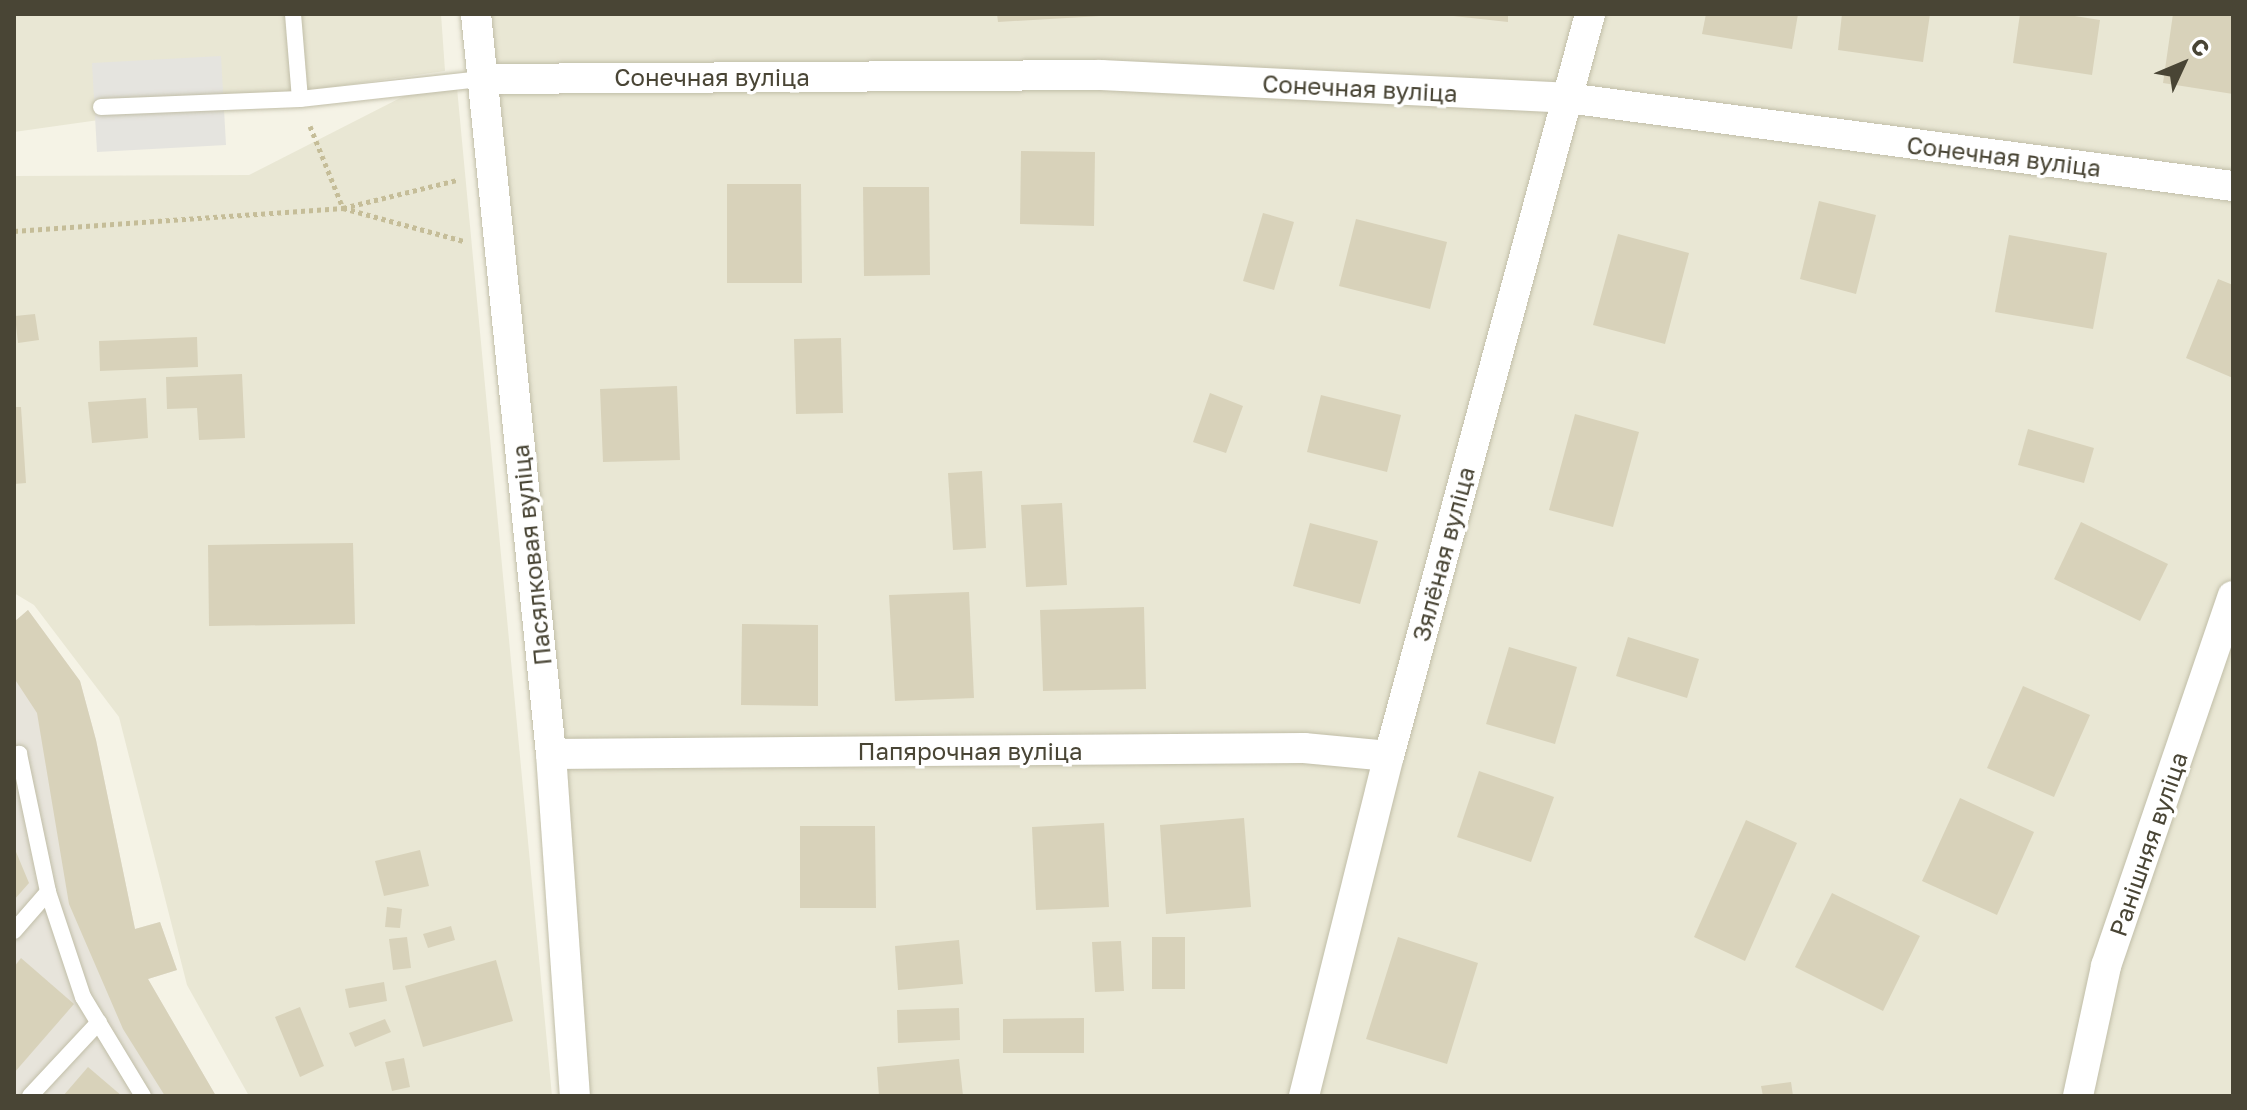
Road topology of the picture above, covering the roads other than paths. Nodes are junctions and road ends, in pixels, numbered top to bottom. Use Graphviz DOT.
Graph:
graph roads {
  1 [pos="293,14"];
  2 [pos="476,14"];
  3 [pos="1590,14"];
  4 [pos="482,79"];
  5 [pos="1567,98"];
  6 [pos="300,99"];
  7 [pos="101,107"];
  8 [pos="2233,186"];
  9 [pos="2233,596"];
  10 [pos="16,752"];
  11 [pos="551,754"];
  12 [pos="1389,756"];
  13 [pos="48,892"];
  14 [pos="14,931"];
  15 [pos="99,1022"];
  16 [pos="30,1096"];
  17 [pos="143,1096"];
  18 [pos="575,1096"];
  19 [pos="1304,1096"];
  20 [pos="2078,1096"];
  1 -- 6 [label="lane"];
  2 -- 4 [label="street, Пасялковая вуліца"];
  3 -- 5 [label="street, Зялёная вуліца"];
  4 -- 5 [label="street, Сонечная вуліца"];
  4 -- 6 [label="lane"];
  4 -- 11 [label="street, Пасялковая вуліца"];
  5 -- 8 [label="street, Сонечная вуліца"];
  5 -- 12 [label="street, Зялёная вуліца"];
  6 -- 7 [label="lane"];
  9 -- 20 [label="street, Ранішняя вуліца"];
  10 -- 13 [label="lane"];
  11 -- 12 [label="street, Папярочная вуліца"];
  11 -- 18 [label="street, Пасялковая вуліца"];
  12 -- 19 [label="street, Зялёная вуліца"];
  13 -- 14 [label="lane"];
  13 -- 15 [label="lane"];
  15 -- 16 [label="lane"];
  15 -- 17 [label="lane"];
}
